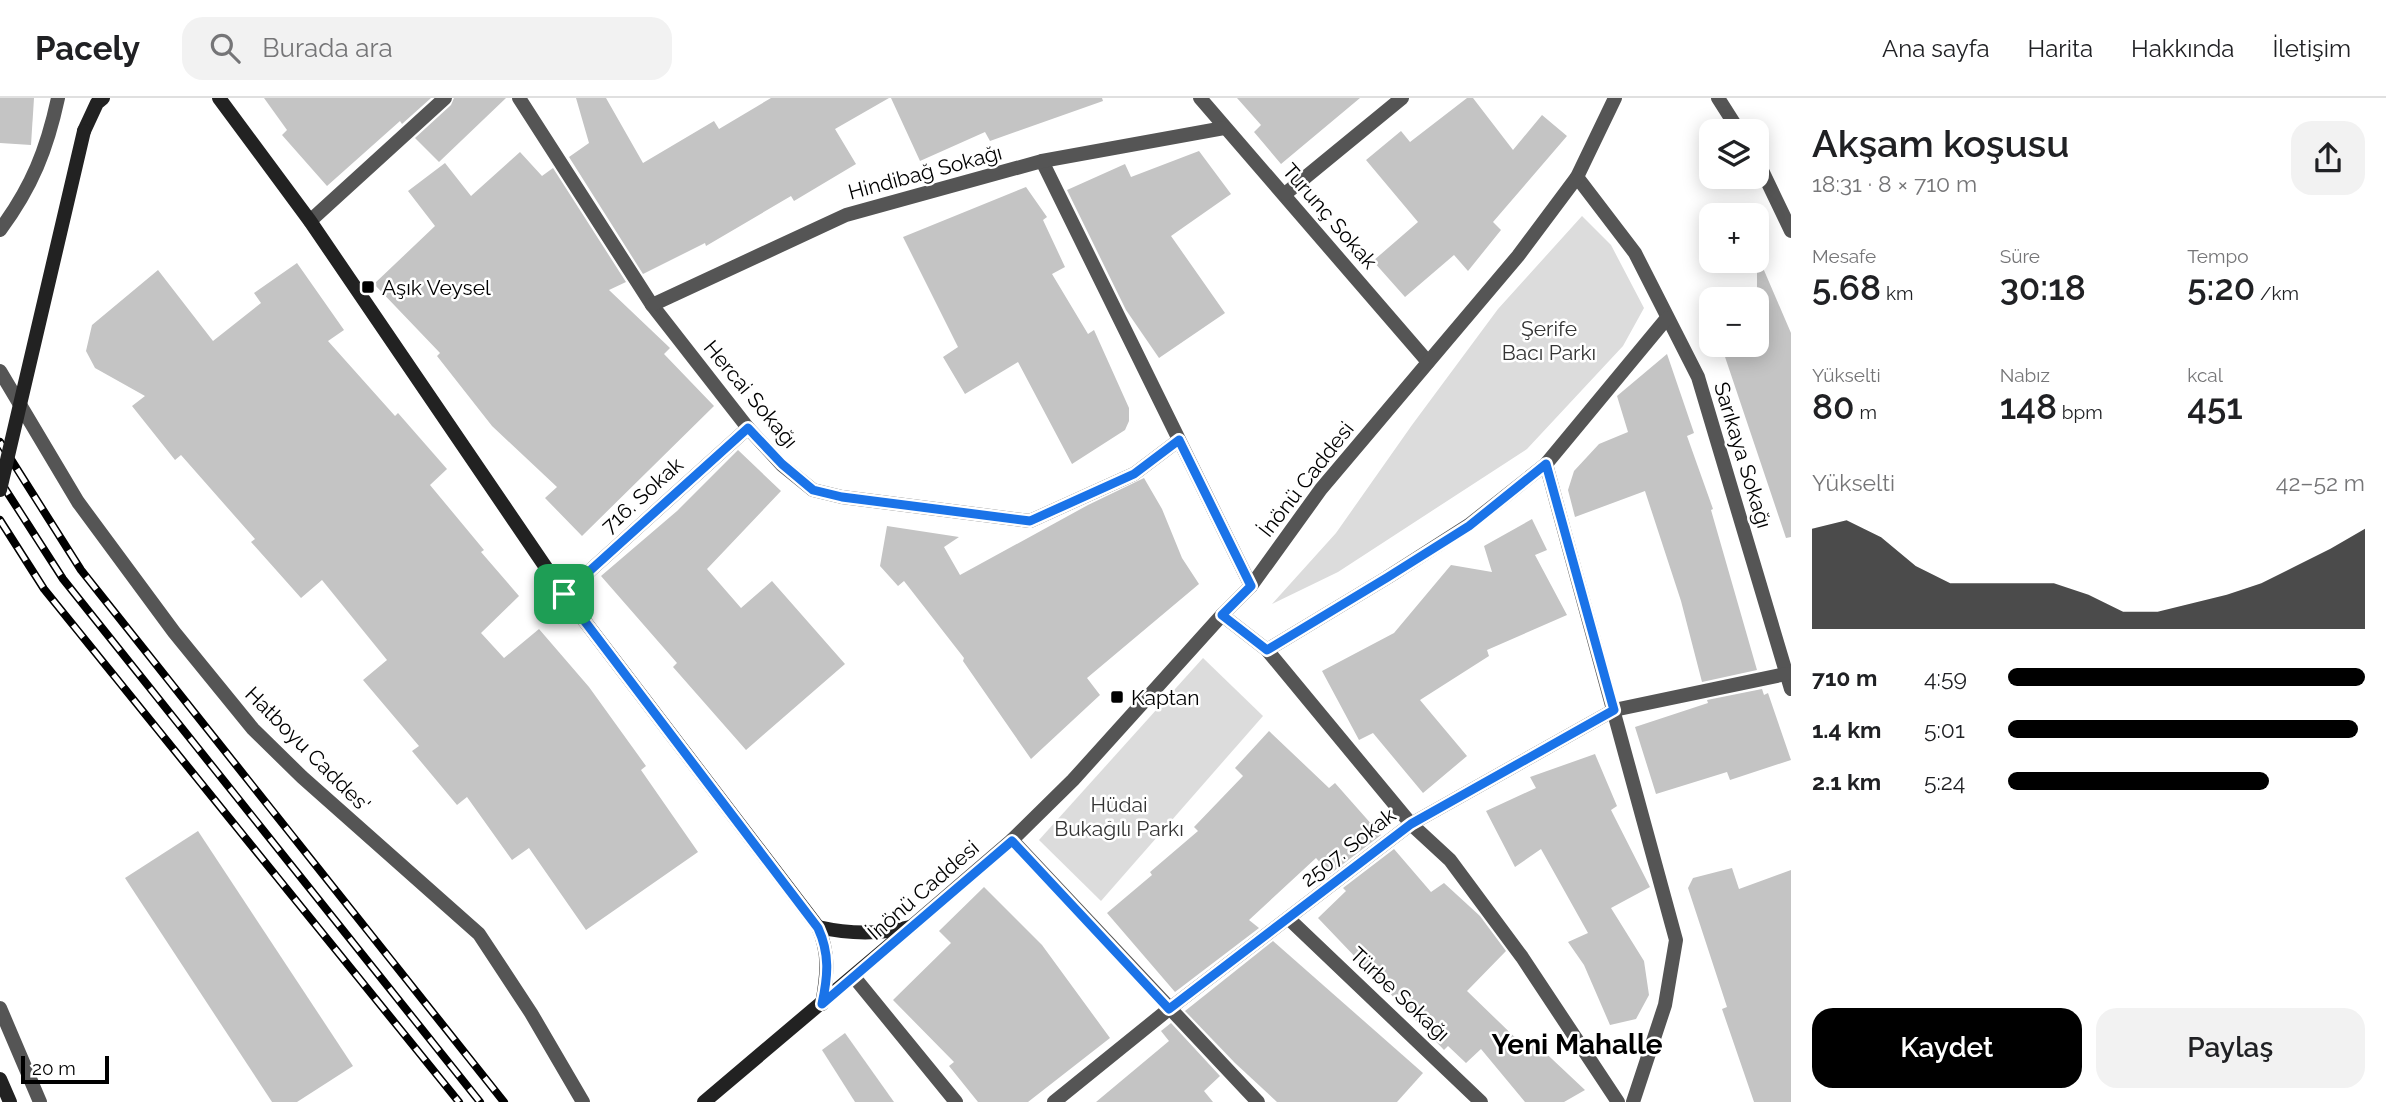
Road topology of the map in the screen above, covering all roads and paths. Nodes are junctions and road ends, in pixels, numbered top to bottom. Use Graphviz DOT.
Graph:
graph roads {
  1 [pos="58,98"];
  2 [pos="88,98"];
  3 [pos="103,98"];
  4 [pos="219,98"];
  5 [pos="445,98"];
  6 [pos="519,98"];
  7 [pos="1200,98"];
  8 [pos="1402,98"];
  9 [pos="1615,98"];
  10 [pos="1718,98"];
  11 [pos="1731,119"];
  12 [pos="1224,128"];
  13 [pos="84,131"];
  14 [pos="1042,161"];
  15 [pos="1577,177"];
  16 [pos="1769,185"];
  17 [pos="1285,194"];
  18 [pos="310,221"];
  19 [pos="0,230"];
  20 [pos="1791,231"];
  21 [pos="652,305"];
  22 [pos="1667,318"];
  23 [pos="1428,362"];
  24 [pos="0,372"];
  25 [pos="748,428"];
  26 [pos="1179,440"];
  27 [pos="1546,464"];
  28 [pos="0,490"];
  29 [pos="1251,586"];
  30 [pos="564,594"];
  31 [pos="1222,615"];
  32 [pos="1267,650"];
  33 [pos="1786,674"];
  34 [pos="1791,688"];
  35 [pos="1614,710"];
  36 [pos="1411,824"];
  37 [pos="1012,841"];
  38 [pos="1289,919"];
  39 [pos="912,926"];
  40 [pos="818,928"];
  41 [pos="853,977"];
  42 [pos="822,1004"];
  43 [pos="0,1008"];
  44 [pos="1169,1009"];
  45 [pos="0,1079"];
  46 [pos="10,1102"];
  47 [pos="40,1102"];
  48 [pos="583,1102"];
  49 [pos="704,1102"];
  50 [pos="956,1102"];
  51 [pos="1054,1102"];
  52 [pos="1258,1102"];
  53 [pos="1481,1102"];
  54 [pos="1618,1102"];
  55 [pos="1633,1102"];
  1 -- 19 [label="street"];
  2 -- 13 [label="main road"];
  3 -- 13 [label="main road"];
  4 -- 18 [label="main road"];
  5 -- 18 [label="street"];
  6 -- 21 [label="street, Hercai Sokağı"];
  7 -- 12 [label="street, Turunç Sokak"];
  8 -- 17 [label="street"];
  9 -- 15 [label="street, İnönü Caddesi"];
  10 -- 11 [label="street"];
  12 -- 14 [label="street, Hindibağ Sokağı"];
  12 -- 17 [label="street, Turunç Sokak"];
  13 -- 28 [label="main road, bridge"];
  14 -- 21 [label="street, Hindibağ Sokağı"];
  14 -- 26 [label="street"];
  15 -- 22 [label="street, Sarıkaya Sokağı"];
  15 -- 23 [label="street, İnönü Caddesi"];
  16 -- 20 [label="street"];
  17 -- 23 [label="street, Turunç Sokak"];
  18 -- 30 [label="main road"];
  21 -- 25 [label="street, Hercai Sokağı"];
  22 -- 27 [label="street"];
  22 -- 33 [label="street, Sarıkaya Sokağı"];
  23 -- 29 [label="street, İnönü Caddesi"];
  24 -- 48 [label="street, Hatboyu Caddes'"];
  25 -- 26 [label="street, Hercai Sokağı"];
  25 -- 30 [label="street, 716. Sokak"];
  26 -- 29 [label="street"];
  27 -- 32 [label="street"];
  27 -- 35 [label="street"];
  29 -- 31 [label="street, İnönü Caddesi"];
  30 -- 40 [label="main road"];
  31 -- 32 [label="street"];
  31 -- 37 [label="street, İnönü Caddesi"];
  32 -- 36 [label="street"];
  33 -- 34 [label="street, Sarıkaya Sokağı"];
  33 -- 35 [label="street, 2507. Sokak"];
  35 -- 36 [label="street, 2507. Sokak"];
  35 -- 55 [label="street"];
  36 -- 38 [label="street, 2507. Sokak"];
  36 -- 54 [label="street"];
  37 -- 39 [label="street, İnönü Caddesi"];
  37 -- 44 [label="street"];
  38 -- 44 [label="street, 2507. Sokak"];
  38 -- 53 [label="street, Türbe Sokağı"];
  39 -- 40 [label="main road"];
  39 -- 41 [label="main road, İnönü Caddesi"];
  40 -- 42 [label="main road"];
  41 -- 42 [label="main road, İnönü Caddesi"];
  41 -- 50 [label="street"];
  42 -- 49 [label="main road, İnönü Caddesi"];
  43 -- 47 [label="street"];
  44 -- 51 [label="street, 2507. Sokak"];
  44 -- 52 [label="street"];
  45 -- 46 [label="main road"];
}
